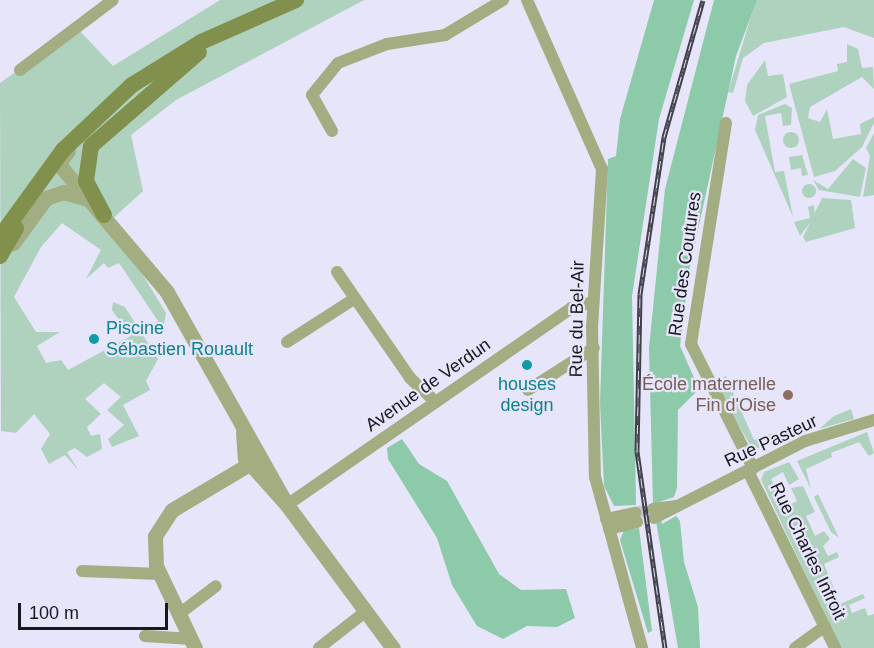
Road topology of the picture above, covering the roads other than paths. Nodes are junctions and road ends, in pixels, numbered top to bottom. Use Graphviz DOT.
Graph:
graph roads {
  1 [pos="113,0"];
  2 [pos="296,0"];
  3 [pos="503,0"];
  4 [pos="527,0"];
  5 [pos="253,20"];
  6 [pos="202,49"];
  7 [pos="20,70"];
  8 [pos="123,92"];
  9 [pos="726,123"];
  10 [pos="332,131"];
  11 [pos="62,168"];
  12 [pos="88,200"];
  13 [pos="104,215"];
  14 [pos="0,237"];
  15 [pos="0,256"];
  16 [pos="0,263"];
  17 [pos="337,272"];
  18 [pos="354,299"];
  19 [pos="593,302"];
  20 [pos="287,342"];
  21 [pos="594,348"];
  22 [pos="528,390"];
  23 [pos="436,402"];
  24 [pos="874,420"];
  25 [pos="250,459"];
  26 [pos="750,469"];
  27 [pos="287,505"];
  28 [pos="654,514"];
  29 [pos="636,517"];
  30 [pos="608,524"];
  31 [pos="82,571"];
  32 [pos="160,574"];
  33 [pos="216,586"];
  34 [pos="365,612"];
  35 [pos="179,614"];
  36 [pos="825,626"];
  37 [pos="145,636"];
  38 [pos="193,644"];
  39 [pos="319,648"];
  40 [pos="393,648"];
  41 [pos="642,648"];
  42 [pos="795,648"];
  43 [pos="835,648"];
  1 -- 7 [label="street"];
  2 -- 5 [label="main road"];
  3 -- 10 [label="street"];
  4 -- 19 [label="street, Rue du Bel-Air"];
  5 -- 6 [label="main road"];
  5 -- 8 [label="main road"];
  6 -- 11 [label="main road"];
  6 -- 13 [label="main road"];
  8 -- 11 [label="street"];
  8 -- 14 [label="main road"];
  9 -- 26 [label="street, Rue des Coutures"];
  11 -- 12 [label="street"];
  11 -- 15 [label="main road"];
  12 -- 13 [label="street"];
  12 -- 16 [label="street"];
  13 -- 25 [label="street"];
  17 -- 18 [label="street"];
  18 -- 20 [label="street"];
  18 -- 23 [label="street"];
  19 -- 21 [label="street, Rue du Bel-Air"];
  19 -- 23 [label="street, Avenue de Verdun"];
  21 -- 22 [label="street"];
  21 -- 30 [label="street, Rue du Bel-Air"];
  23 -- 27 [label="street, Avenue de Verdun"];
  24 -- 26 [label="street, Rue Pasteur"];
  25 -- 27 [label="street"];
  25 -- 32 [label="street"];
  26 -- 28 [label="street, Rue Pasteur"];
  26 -- 36 [label="street, Rue Charles Infroit"];
  27 -- 34 [label="street"];
  29 -- 30 [label="street"];
  30 -- 41 [label="street, Rue du Bel-Air"];
  31 -- 32 [label="street"];
  32 -- 35 [label="street"];
  33 -- 35 [label="street"];
  34 -- 39 [label="street"];
  34 -- 40 [label="street"];
  35 -- 38 [label="street"];
  36 -- 42 [label="street"];
  36 -- 43 [label="street, Rue Charles Infroit"];
  37 -- 38 [label="street"];
}
